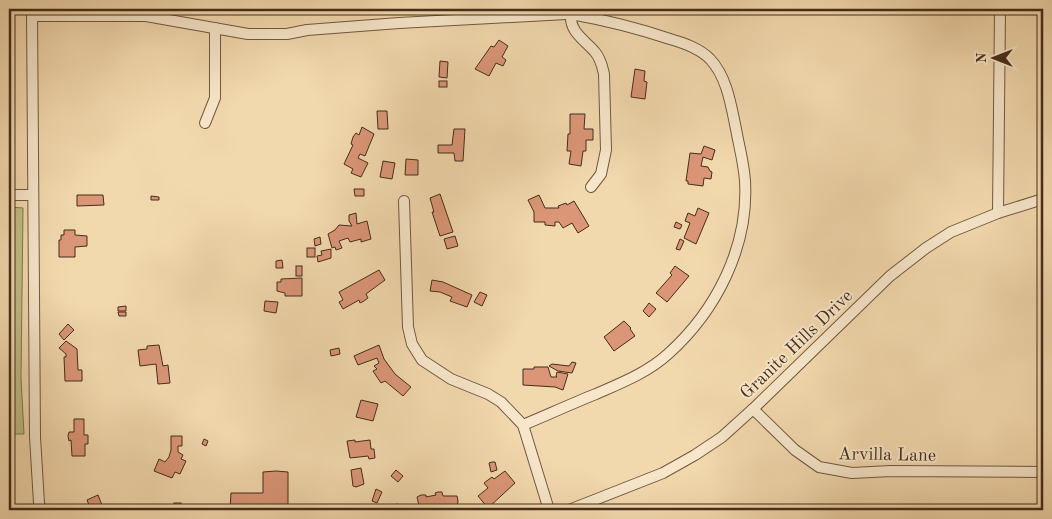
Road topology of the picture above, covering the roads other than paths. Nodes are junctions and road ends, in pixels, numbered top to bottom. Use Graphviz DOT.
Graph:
graph roads {
  1 [pos="1000,9"];
  2 [pos="32,12"];
  3 [pos="568,14"];
  4 [pos="215,28"];
  5 [pos="205,123"];
  6 [pos="591,187"];
  7 [pos="9,195"];
  8 [pos="33,195"];
  9 [pos="1043,199"];
  10 [pos="404,201"];
  11 [pos="998,213"];
  12 [pos="753,409"];
  13 [pos="523,425"];
  14 [pos="1043,472"];
  15 [pos="42,510"];
  16 [pos="549,510"];
  17 [pos="569,510"];
  1 -- 11 [label="street"];
  2 -- 4 [label="street"];
  2 -- 8 [label="street"];
  3 -- 4 [label="street"];
  3 -- 6 [label="street"];
  3 -- 13 [label="street"];
  4 -- 5 [label="street"];
  7 -- 8 [label="street"];
  8 -- 15 [label="street"];
  9 -- 11 [label="street, Granite Hills Drive"];
  10 -- 13 [label="street"];
  11 -- 12 [label="street, Granite Hills Drive"];
  12 -- 14 [label="street, Arvilla Lane"];
  12 -- 17 [label="street, Granite Hills Drive"];
  13 -- 16 [label="street"];
}
